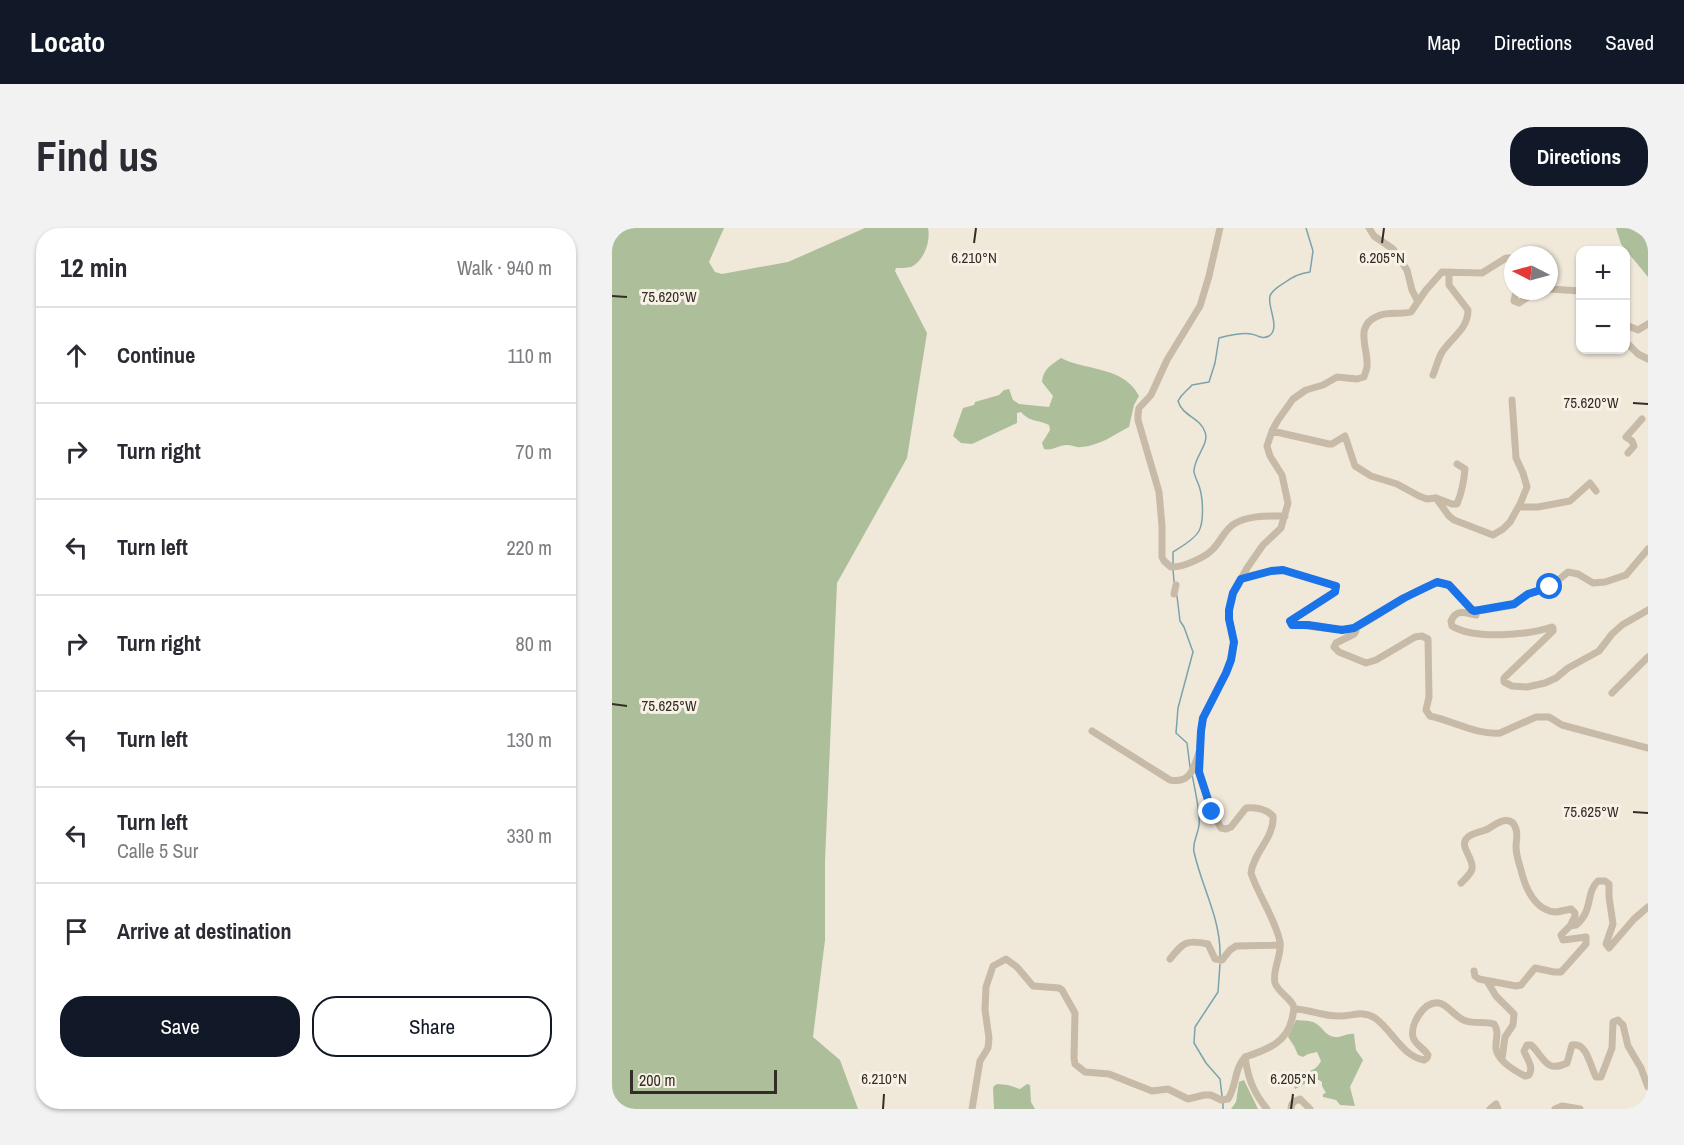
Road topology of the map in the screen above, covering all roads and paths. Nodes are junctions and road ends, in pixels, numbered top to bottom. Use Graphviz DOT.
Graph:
graph roads {
  1 [pos="1220,228"];
  2 [pos="1369,228"];
  3 [pos="1504,259"];
  4 [pos="1449,272"];
  5 [pos="1558,289"];
  6 [pos="1576,290"];
  7 [pos="1418,302"];
  8 [pos="1648,324"];
  9 [pos="1630,327"];
  10 [pos="1630,346"];
  11 [pos="1648,351"];
  12 [pos="1638,354"];
  13 [pos="1648,359"];
  14 [pos="1432,375"];
  15 [pos="1512,400"];
  16 [pos="1642,419"];
  17 [pos="1272,431"];
  18 [pos="1628,453"];
  19 [pos="1456,464"];
  20 [pos="1596,491"];
  21 [pos="1436,498"];
  22 [pos="1519,507"];
  23 [pos="1285,516"];
  24 [pos="1648,549"];
  25 [pos="1241,579"];
  26 [pos="1176,585"];
  27 [pos="1174,594"];
  28 [pos="1484,610"];
  29 [pos="1648,610"];
  30 [pos="1354,628"];
  31 [pos="1648,657"];
  32 [pos="1612,693"];
  33 [pos="1092,731"];
  34 [pos="1648,747"];
  35 [pos="1200,748"];
  36 [pos="1461,883"];
  37 [pos="1648,907"];
  38 [pos="1570,926"];
  39 [pos="1280,945"];
  40 [pos="1170,959"];
  41 [pos="1474,971"];
  42 [pos="1487,981"];
  43 [pos="1294,1009"];
  44 [pos="1245,1057"];
  45 [pos="1502,1059"];
  46 [pos="1648,1087"];
  47 [pos="972,1109"];
  48 [pos="1267,1109"];
  49 [pos="1291,1109"];
  50 [pos="1310,1109"];
  51 [pos="1490,1109"];
  52 [pos="1498,1109"];
  53 [pos="1555,1109"];
  54 [pos="1580,1109"];
  1 -- 23 [label="street"];
  2 -- 7 [label="street"];
  3 -- 4 [label="street"];
  4 -- 7 [label="street"];
  4 -- 14 [label="street"];
  5 -- 6 [label="street"];
  7 -- 17 [label="street"];
  8 -- 9 [label="street"];
  10 -- 12 [label="street"];
  11 -- 12 [label="street"];
  12 -- 13 [label="street"];
  15 -- 22 [label="street"];
  16 -- 18 [label="street"];
  17 -- 21 [label="street"];
  17 -- 23 [label="street"];
  19 -- 21 [label="street"];
  20 -- 22 [label="street"];
  21 -- 22 [label="street"];
  23 -- 25 [label="street"];
  24 -- 28 [label="street"];
  25 -- 30 [label="street"];
  25 -- 35 [label="street"];
  26 -- 27 [label="street"];
  28 -- 29 [label="street"];
  28 -- 30 [label="street"];
  30 -- 34 [label="street"];
  31 -- 32 [label="street"];
  33 -- 35 [label="street"];
  35 -- 39 [label="street"];
  36 -- 38 [label="street"];
  37 -- 38 [label="street"];
  38 -- 42 [label="street"];
  39 -- 40 [label="street"];
  39 -- 43 [label="street"];
  41 -- 42 [label="street"];
  42 -- 45 [label="street"];
  43 -- 44 [label="street"];
  43 -- 45 [label="street"];
  44 -- 47 [label="street"];
  44 -- 48 [label="street"];
  45 -- 46 [label="street"];
  49 -- 50 [label="street"];
  51 -- 52 [label="street"];
  53 -- 54 [label="street"];
}
